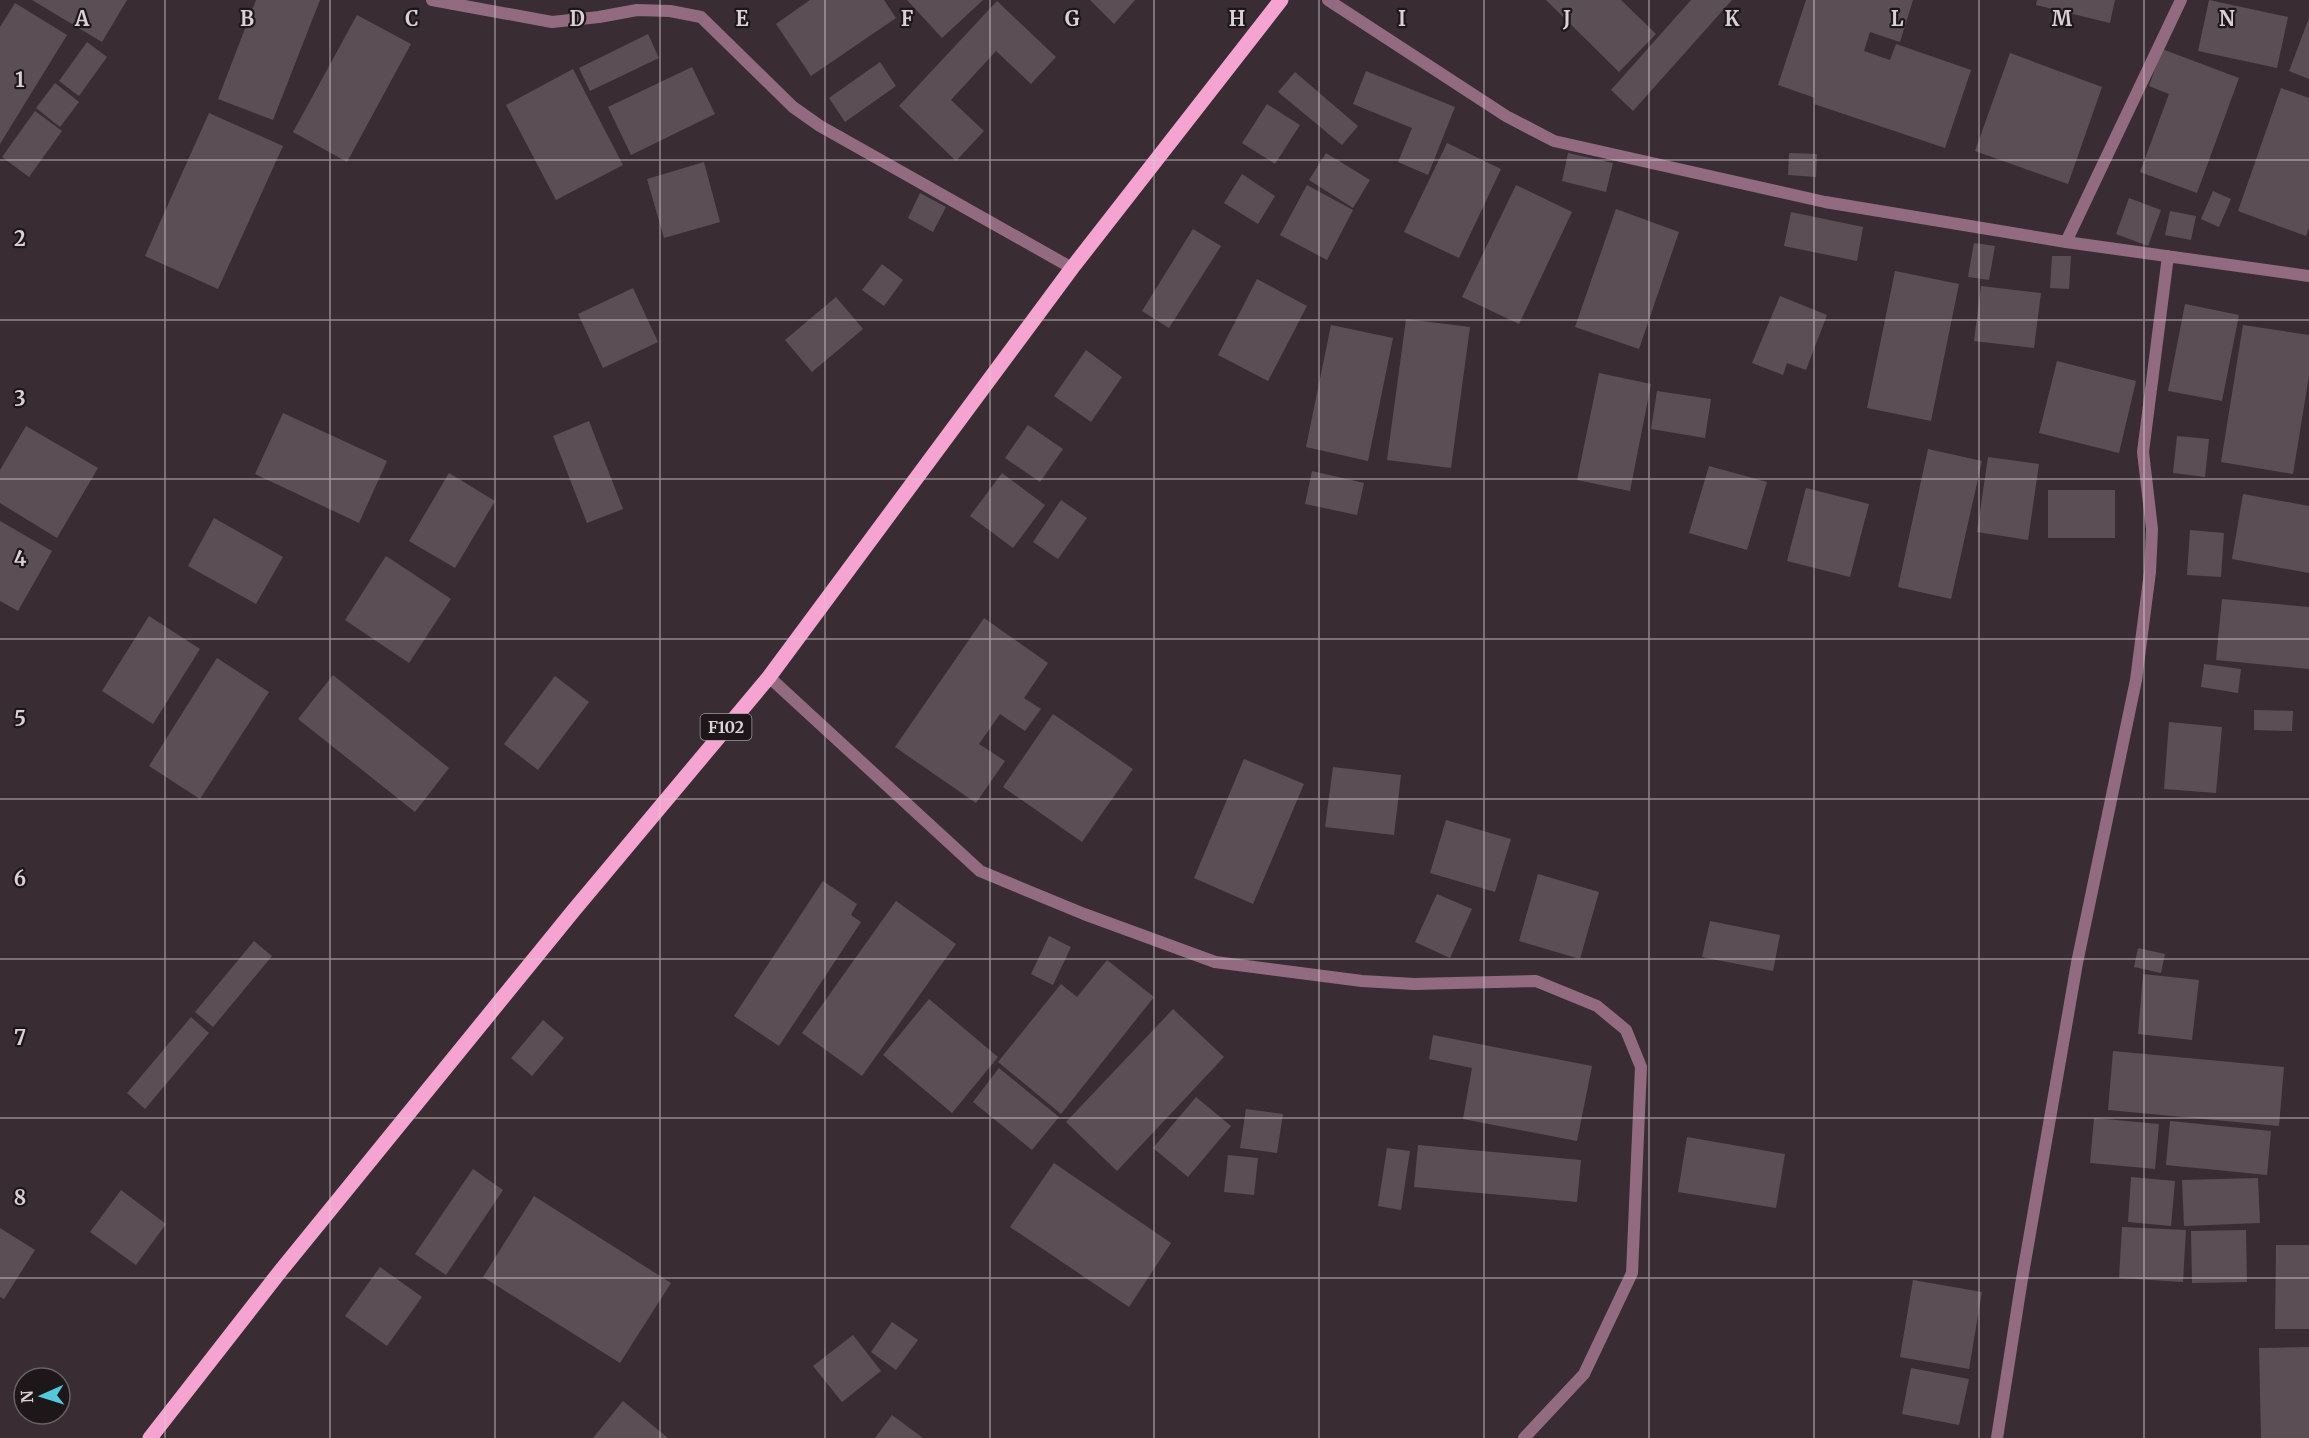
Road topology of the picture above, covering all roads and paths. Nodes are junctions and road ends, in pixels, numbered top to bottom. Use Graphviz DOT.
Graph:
graph roads {
  1 [pos="432,0"];
  2 [pos="1281,0"];
  3 [pos="1328,0"];
  4 [pos="2181,0"];
  5 [pos="2066,242"];
  6 [pos="2168,256"];
  7 [pos="1072,268"];
  8 [pos="2309,276"];
  9 [pos="769,676"];
  10 [pos="150,1438"];
  11 [pos="1524,1438"];
  12 [pos="1997,1438"];
  1 -- 7 [label="street"];
  2 -- 7 [label="main road, F102"];
  3 -- 5 [label="street"];
  4 -- 5 [label="street"];
  5 -- 6 [label="street"];
  6 -- 8 [label="street"];
  6 -- 12 [label="street"];
  7 -- 9 [label="main road, F102"];
  9 -- 10 [label="main road, F102"];
  9 -- 11 [label="street"];
}
